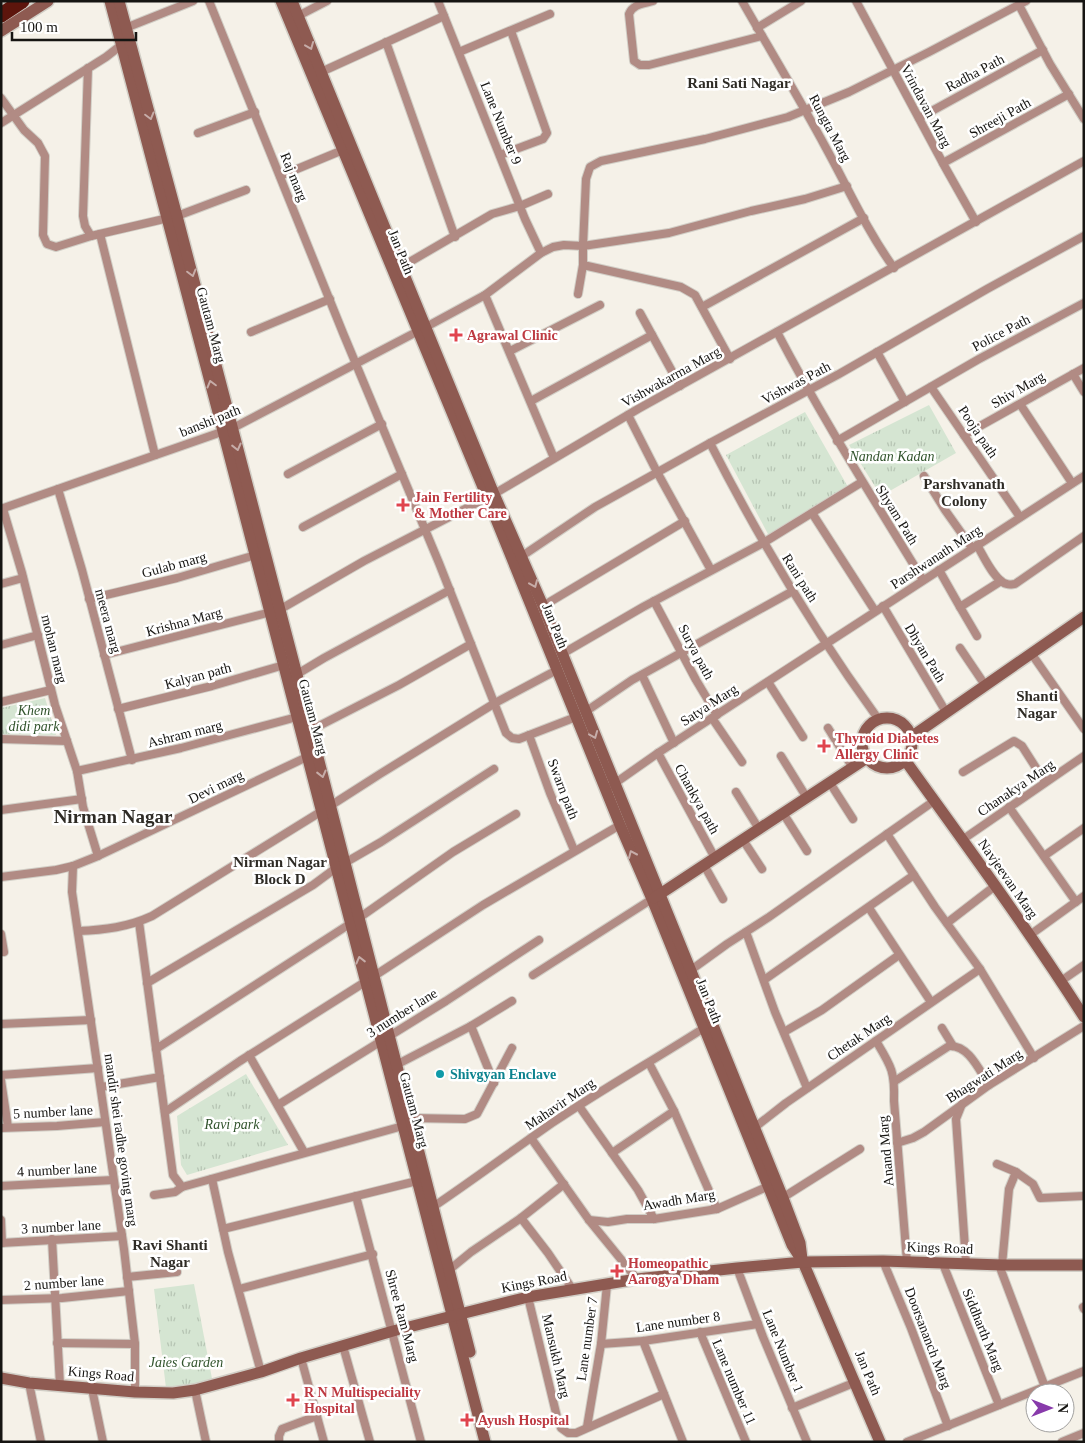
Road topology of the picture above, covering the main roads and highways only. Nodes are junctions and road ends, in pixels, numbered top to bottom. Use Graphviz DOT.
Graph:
graph roads {
  1 [pos="22,1"];
  2 [pos="1,15"];
  1 -- 2 [label="highway"];
}
